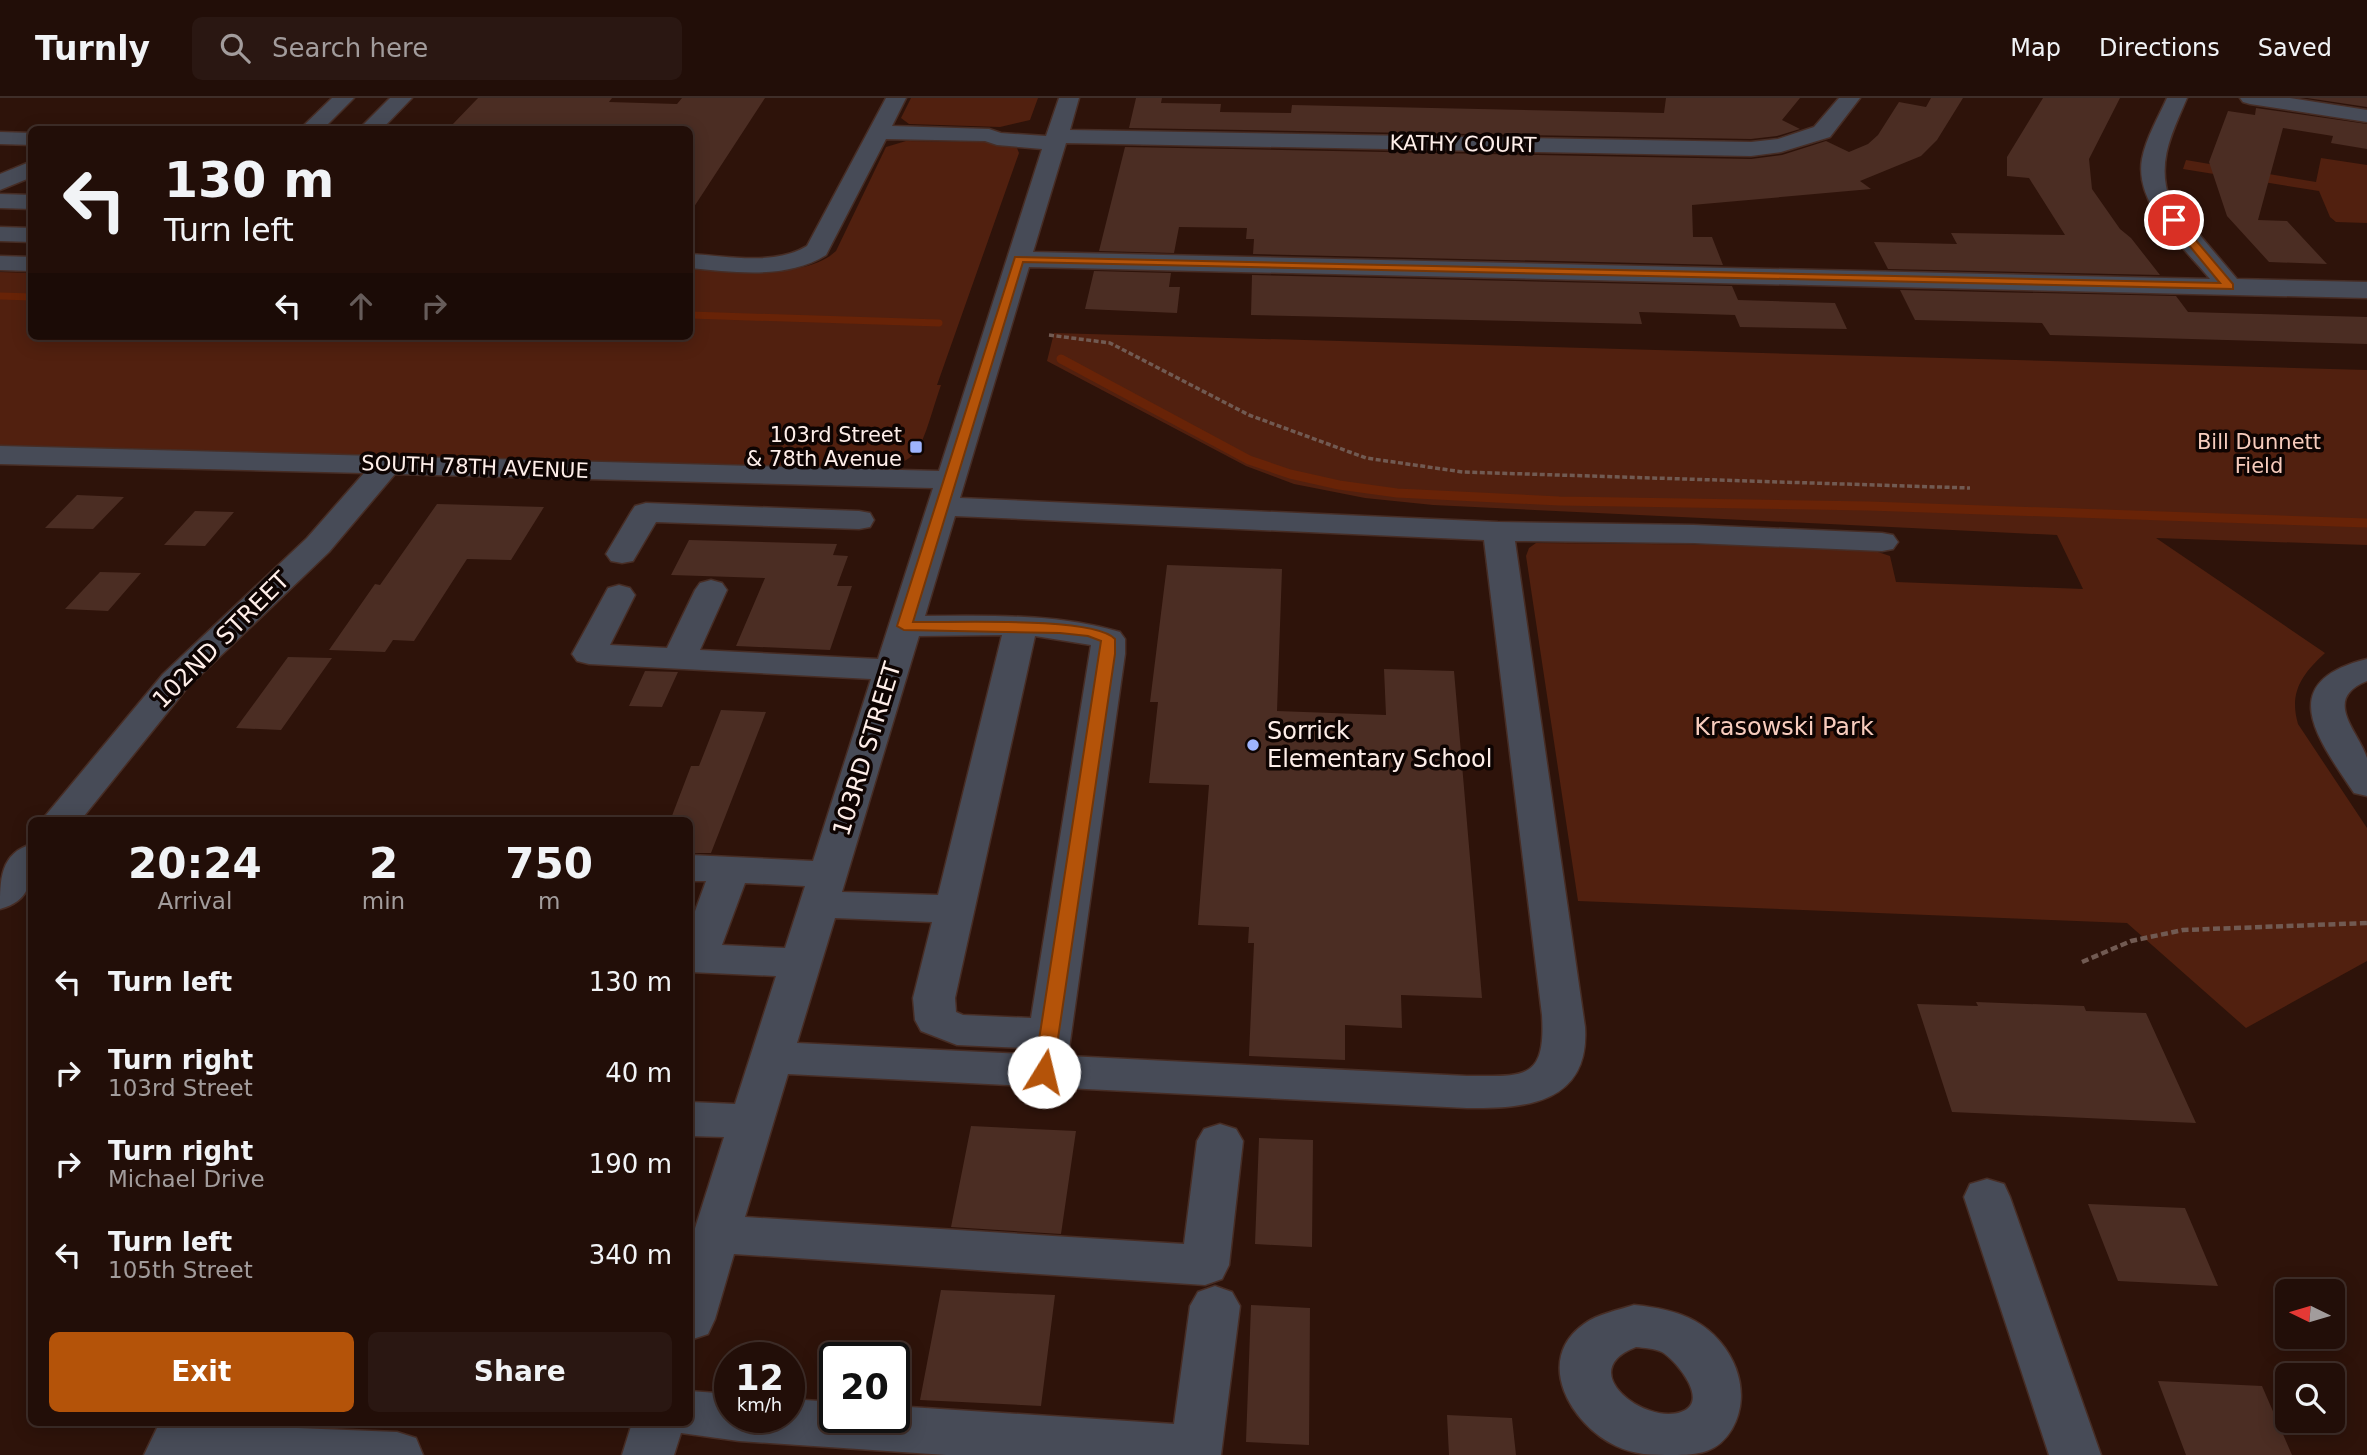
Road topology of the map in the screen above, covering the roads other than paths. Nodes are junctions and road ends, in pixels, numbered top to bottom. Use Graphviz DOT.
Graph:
graph roads {
  1 [pos="344,98"];
  2 [pos="402,98"];
  3 [pos="896,98"];
  4 [pos="1069,98"];
  5 [pos="1850,98"];
  6 [pos="2176,98"];
  7 [pos="2250,98"];
  8 [pos="2367,116"];
  9 [pos="313,126"];
  10 [pos="372,126"];
  11 [pos="880,132"];
  12 [pos="1057,135"];
  13 [pos="0,138"];
  14 [pos="28,139"];
  15 [pos="0,154"];
  16 [pos="28,155"];
  17 [pos="0,201"];
  18 [pos="28,202"];
  19 [pos="0,234"];
  20 [pos="28,235"];
  21 [pos="1019,259"];
  22 [pos="693,261"];
  23 [pos="0,263"];
  24 [pos="28,264"];
  25 [pos="2229,286"];
  26 [pos="2367,290"];
  27 [pos="0,455"];
  28 [pos="388,464"];
  29 [pos="756,474"];
  30 [pos="946,493"];
  31 [pos="732,516"];
  32 [pos="859,520"];
  33 [pos="1498,531"];
  34 [pos="1882,542"];
  35 [pos="622,554"];
  36 [pos="711,590"];
  37 [pos="619,595"];
  38 [pos="904,626"];
  39 [pos="1020,628"];
  40 [pos="680,657"];
  41 [pos="891,670"];
  42 [pos="2353,675"];
  43 [pos="2367,785"];
  44 [pos="63,817"];
  45 [pos="28,861"];
  46 [pos="693,868"];
  47 [pos="730,870"];
  48 [pos="823,889"];
  49 [pos="0,895"];
  50 [pos="954,909"];
  51 [pos="693,958"];
  52 [pos="800,962"];
  53 [pos="1047,1053"];
  54 [pos="771,1057"];
  55 [pos="693,1119"];
  56 [pos="751,1121"];
  57 [pos="1220,1141"];
  58 [pos="1987,1197"];
  59 [pos="716,1234"];
  60 [pos="693,1299"];
  61 [pos="1215,1306"];
  62 [pos="693,1414"];
  63 [pos="714,1416"];
  64 [pos="805,1422"];
  65 [pos="657,1426"];
  66 [pos="170,1455"];
  67 [pos="397,1455"];
  68 [pos="648,1455"];
  69 [pos="2075,1455"];
  1 -- 9 [label="street"];
  2 -- 10 [label="street"];
  3 -- 11 [label="street"];
  4 -- 12 [label="street, 103RD STREET"];
  5 -- 12 [label="street, KATHY COURT"];
  6 -- 25 [label="street"];
  7 -- 8 [label="street"];
  11 -- 12 [label="street, KATHY COURT"];
  11 -- 22 [label="street"];
  12 -- 21 [label="street, 103RD STREET"];
  13 -- 14 [label="street"];
  15 -- 16 [label="street"];
  17 -- 18 [label="street"];
  19 -- 20 [label="street"];
  21 -- 25 [label="street"];
  21 -- 30 [label="street, 103RD STREET"];
  23 -- 24 [label="street"];
  25 -- 26 [label="street"];
  27 -- 28 [label="street, SOUTH 78TH AVENUE"];
  28 -- 29 [label="street, SOUTH 78TH AVENUE"];
  28 -- 44 [label="street, 102ND STREET"];
  29 -- 30 [label="street, SOUTH 78TH AVENUE"];
  29 -- 31 [label="street"];
  30 -- 33 [label="street, SOUTH 78TH AVENUE"];
  30 -- 38 [label="street, 103RD STREET"];
  31 -- 32 [label="street"];
  31 -- 35 [label="street"];
  33 -- 34 [label="street, SOUTH 78TH AVENUE"];
  33 -- 53 [label="street"];
  36 -- 40 [label="lane"];
  37 -- 40 [label="street"];
  38 -- 39 [label="street"];
  38 -- 41 [label="street, 103RD STREET"];
  39 -- 50 [label="street"];
  39 -- 53 [label="street"];
  40 -- 41 [label="street"];
  41 -- 48 [label="street, 103RD STREET"];
  42 -- 43 [label="street"];
  45 -- 49 [label="street"];
  46 -- 47 [label="street"];
  47 -- 48 [label="street"];
  47 -- 51 [label="street"];
  48 -- 50 [label="street"];
  48 -- 52 [label="street, 103RD STREET"];
  50 -- 53 [label="street"];
  51 -- 52 [label="street"];
  52 -- 54 [label="street, 103RD STREET"];
  53 -- 54 [label="street"];
  54 -- 56 [label="street, 103RD STREET"];
  55 -- 56 [label="street"];
  56 -- 59 [label="street, 103RD STREET"];
  57 -- 59 [label="street"];
  58 -- 69 [label="street"];
  59 -- 60 [label="street, 103RD STREET"];
  61 -- 64 [label="street"];
  62 -- 63 [label="street"];
  65 -- 68 [label="street"];
  66 -- 67 [label="street"];
}
